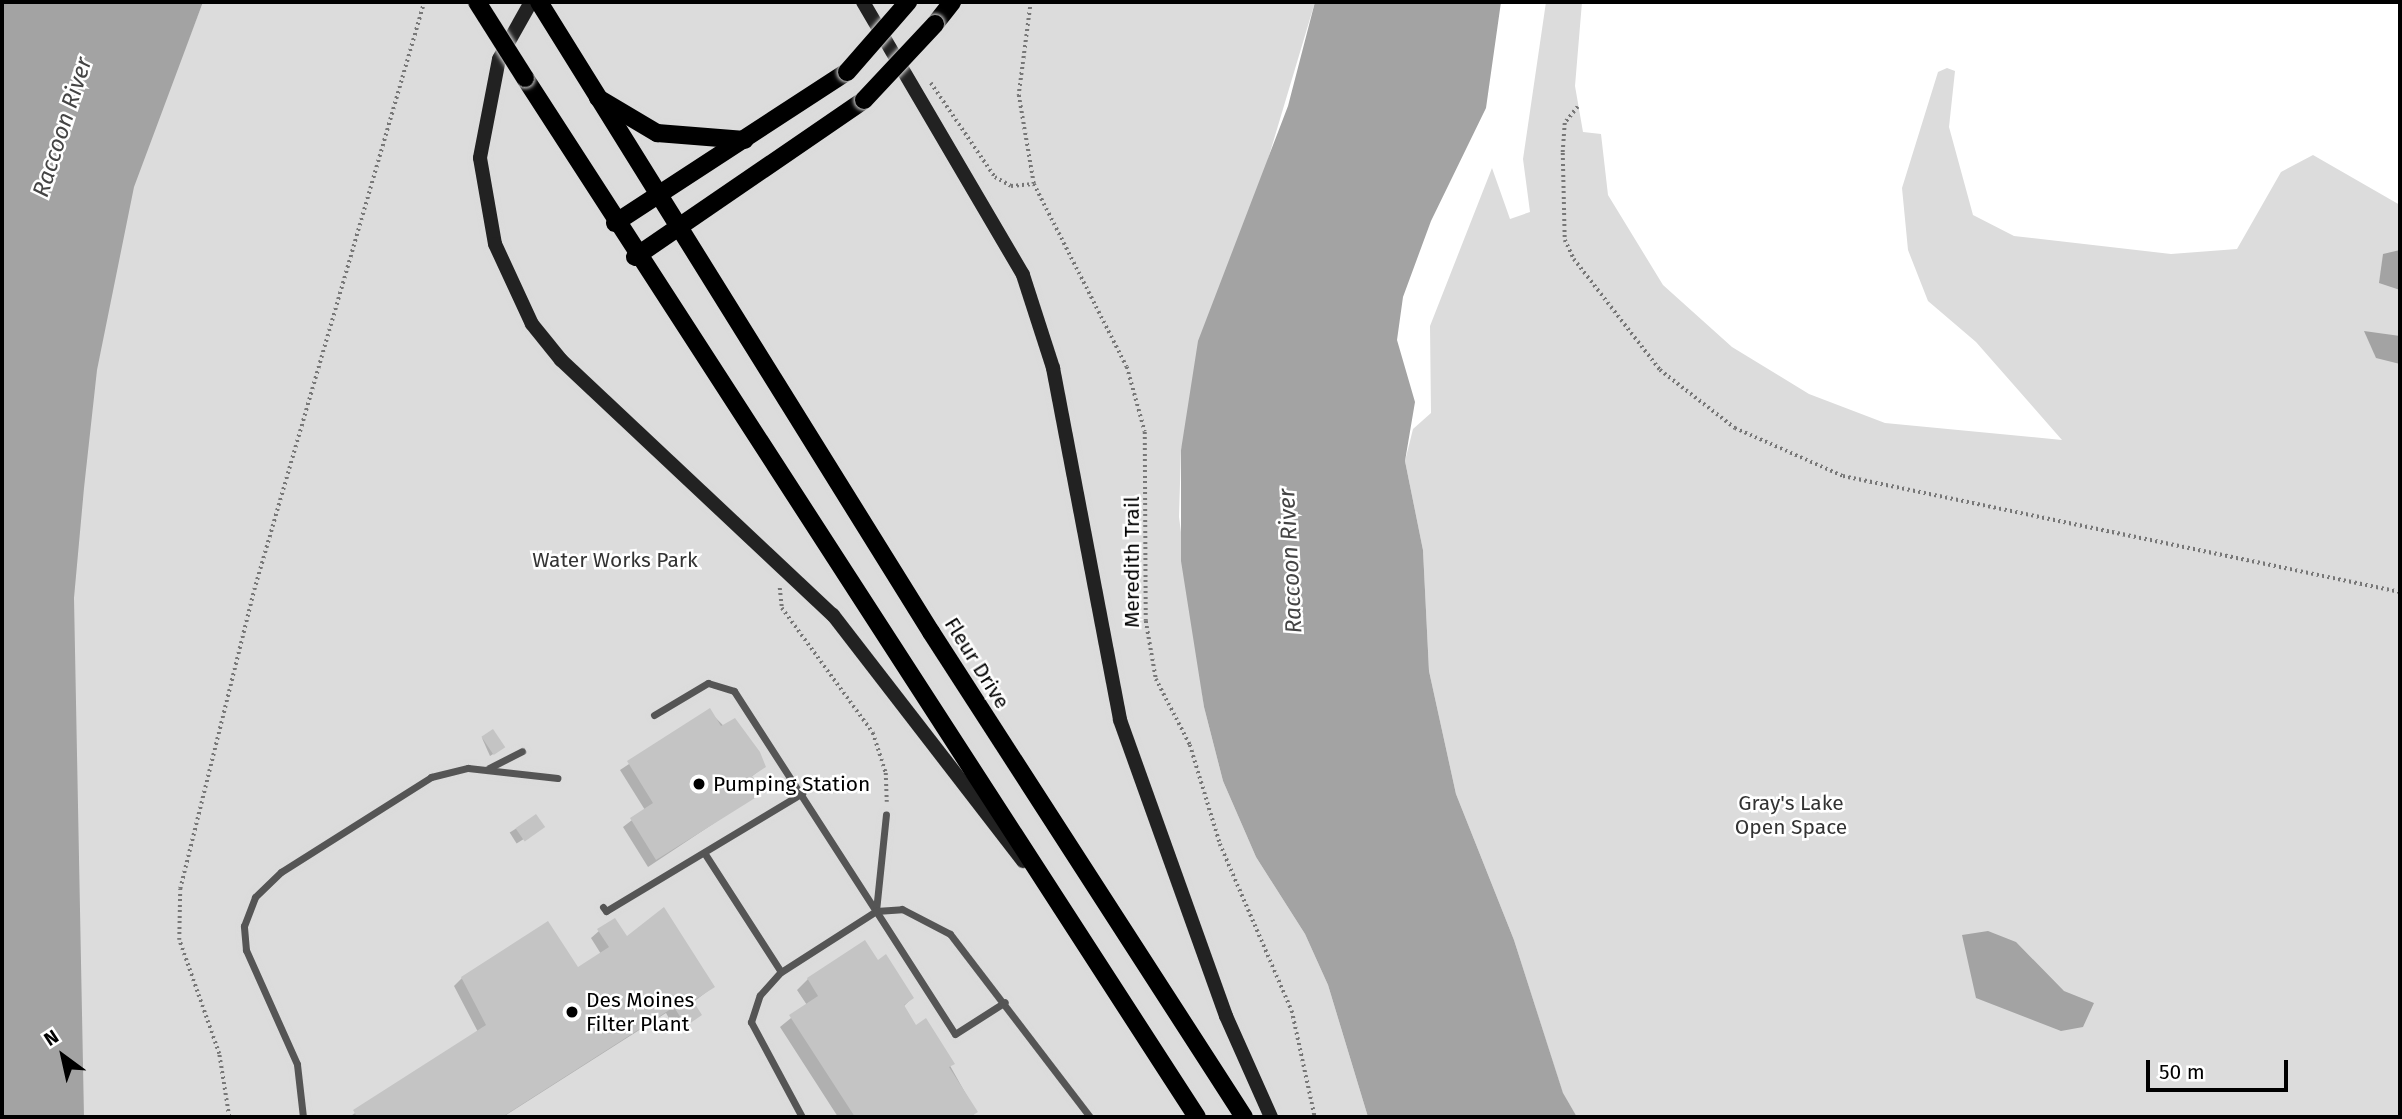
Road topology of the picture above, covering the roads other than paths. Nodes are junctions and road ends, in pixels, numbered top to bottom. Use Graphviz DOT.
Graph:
graph roads {
  1 [pos="477,2"];
  2 [pos="531,2"];
  3 [pos="538,2"];
  4 [pos="863,2"];
  5 [pos="908,2"];
  6 [pos="952,2"];
  7 [pos="596,97"];
  8 [pos="745,140"];
  9 [pos="656,197"];
  10 [pos="615,223"];
  11 [pos="677,230"];
  12 [pos="635,257"];
  13 [pos="654,715"];
  14 [pos="522,751"];
  15 [pos="488,769"];
  16 [pos="557,778"];
  17 [pos="802,793"];
  18 [pos="886,815"];
  19 [pos="705,855"];
  20 [pos="603,907"];
  21 [pos="876,911"];
  22 [pos="1086,945"];
  23 [pos="781,972"];
  24 [pos="1005,1002"];
  25 [pos="303,1117"];
  26 [pos="802,1117"];
  27 [pos="1090,1117"];
  28 [pos="1197,1117"];
  29 [pos="1244,1117"];
  30 [pos="1271,1117"];
  1 -- 10 [label="main road, bridge"];
  2 -- 22 [label="main road"];
  3 -- 7 [label="main road, Fleur Drive"];
  4 -- 30 [label="main road"];
  5 -- 8 [label="main road, bridge"];
  6 -- 11 [label="main road, bridge"];
  7 -- 8 [label="main road"];
  7 -- 9 [label="main road, Fleur Drive"];
  8 -- 9 [label="main road"];
  9 -- 10 [label="main road"];
  9 -- 11 [label="main road, Fleur Drive"];
  10 -- 12 [label="main road"];
  11 -- 12 [label="main road"];
  11 -- 29 [label="main road, Fleur Drive"];
  12 -- 22 [label="main road"];
  13 -- 17 [label="lane"];
  14 -- 15 [label="lane"];
  15 -- 16 [label="lane"];
  15 -- 25 [label="lane"];
  17 -- 19 [label="lane"];
  17 -- 21 [label="lane"];
  18 -- 21 [label="lane"];
  19 -- 20 [label="lane"];
  19 -- 23 [label="lane"];
  21 -- 23 [label="lane"];
  21 -- 24 [label="lane"];
  21 -- 24 [label="lane"];
  22 -- 28 [label="main road"];
  23 -- 26 [label="lane"];
  24 -- 27 [label="lane"];
}
